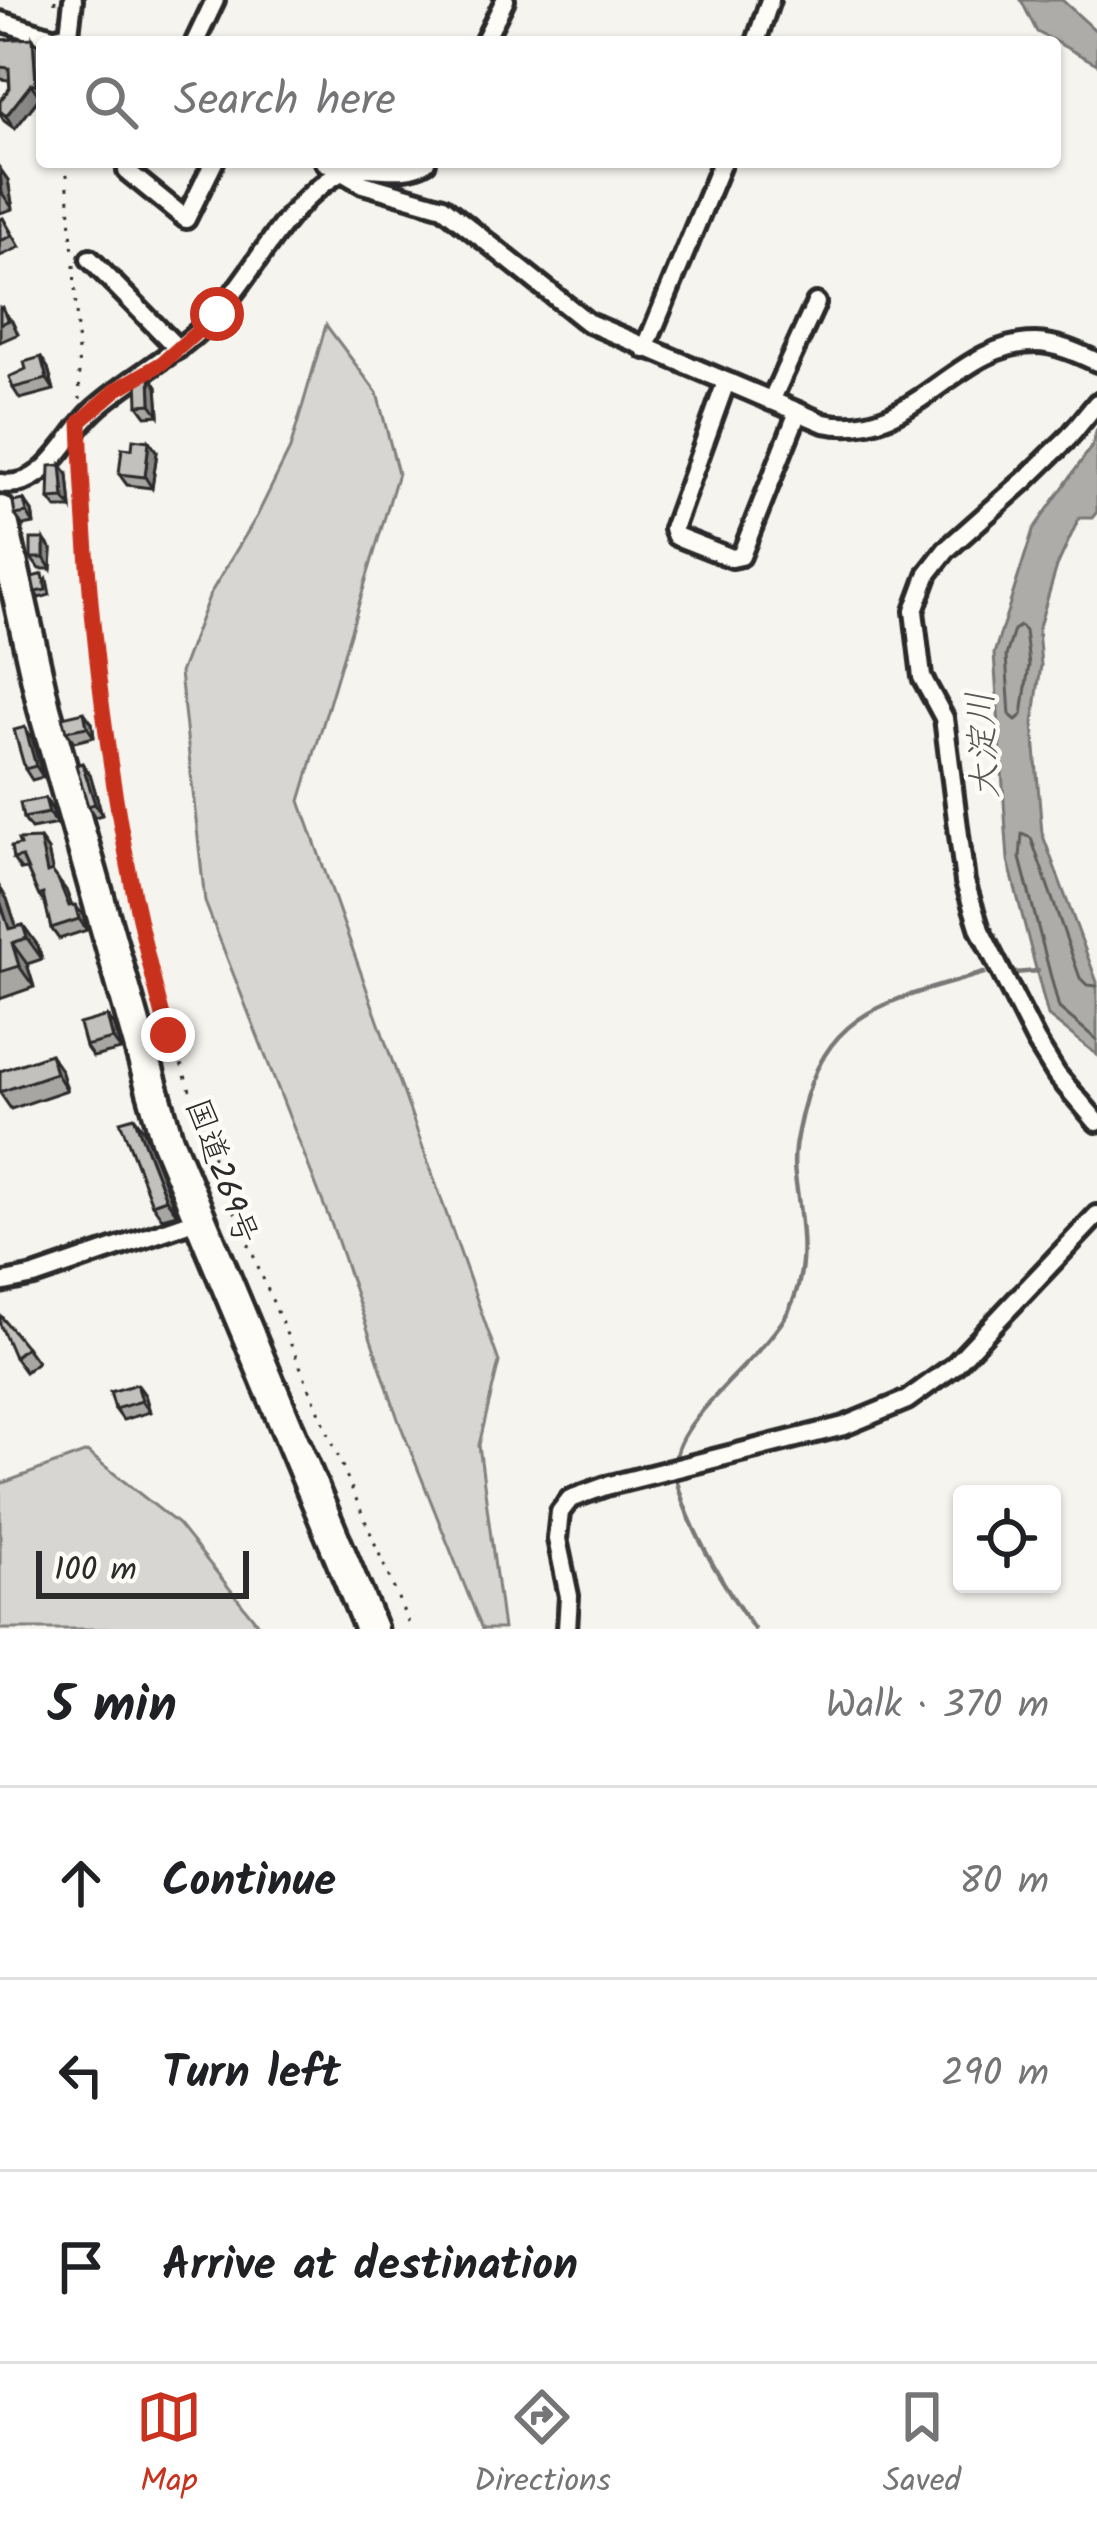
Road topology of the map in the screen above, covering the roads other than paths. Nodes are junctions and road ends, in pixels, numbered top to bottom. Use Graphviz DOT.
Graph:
graph roads {
  1 [pos="73,0"];
  2 [pos="215,0"];
  3 [pos="506,0"];
  4 [pos="770,0"];
  5 [pos="0,21"];
  6 [pos="49,36"];
  7 [pos="67,36"];
  8 [pos="198,36"];
  9 [pos="487,36"];
  10 [pos="758,36"];
  11 [pos="211,168"];
  12 [pos="337,168"];
  13 [pos="416,168"];
  14 [pos="720,168"];
  15 [pos="127,171"];
  16 [pos="343,171"];
  17 [pos="90,259"];
  18 [pos="816,303"];
  19 [pos="178,349"];
  20 [pos="645,349"];
  21 [pos="1097,362"];
  22 [pos="726,382"];
  23 [pos="771,401"];
  24 [pos="1097,403"];
  25 [pos="798,412"];
  26 [pos="0,483"];
  27 [pos="0,512"];
  28 [pos="1097,1122"];
  29 [pos="1097,1215"];
  30 [pos="197,1220"];
  31 [pos="0,1283"];
  32 [pos="371,1629"];
  33 [pos="567,1629"];
  1 -- 7 [label="street"];
  2 -- 8 [label="street"];
  3 -- 9 [label="street"];
  4 -- 10 [label="street"];
  5 -- 6 [label="street"];
  11 -- 15 [label="street"];
  12 -- 16 [label="street"];
  13 -- 16 [label="street"];
  14 -- 20 [label="street"];
  16 -- 19 [label="street"];
  16 -- 20 [label="street"];
  17 -- 19 [label="street"];
  18 -- 23 [label="street"];
  19 -- 26 [label="street"];
  20 -- 22 [label="street"];
  21 -- 25 [label="street"];
  22 -- 23 [label="street"];
  22 -- 25 [label="street"];
  23 -- 25 [label="street"];
  24 -- 28 [label="street"];
  27 -- 30 [label="highway, 国道269号"];
  29 -- 33 [label="street"];
  30 -- 31 [label="street"];
  30 -- 32 [label="highway, 国道269号"];
}
